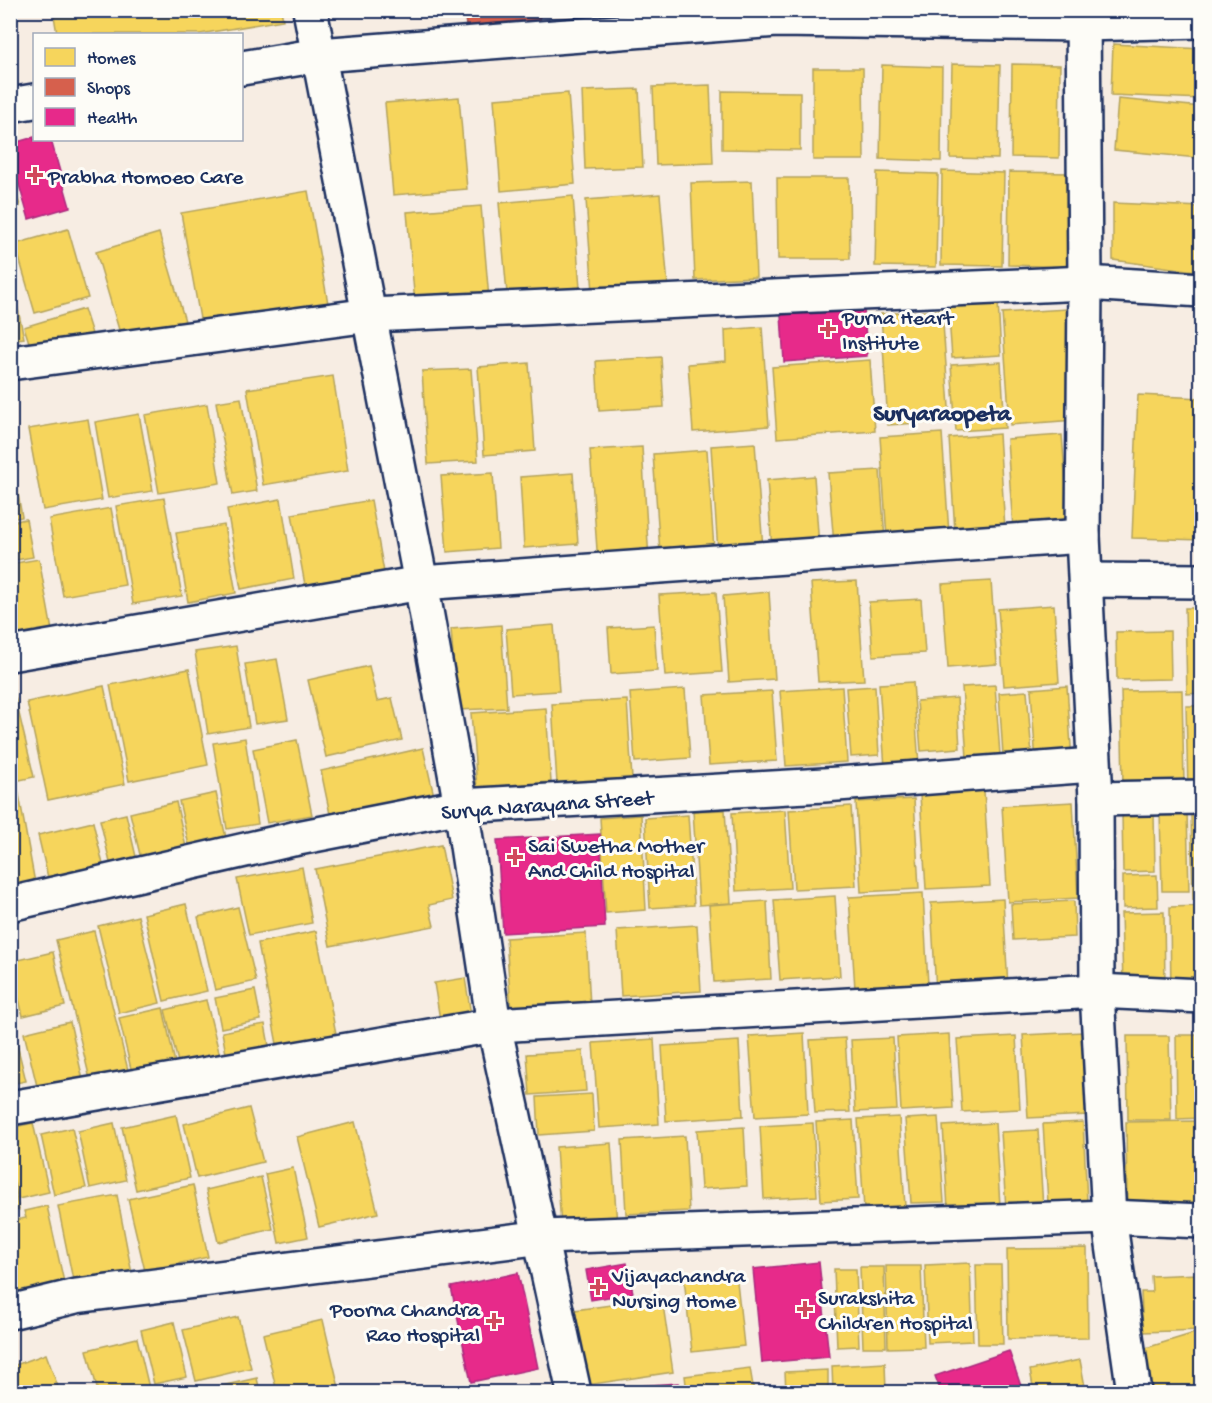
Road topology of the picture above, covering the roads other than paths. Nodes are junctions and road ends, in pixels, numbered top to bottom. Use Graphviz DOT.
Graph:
graph roads {
  1 [pos="310,10"];
  2 [pos="1083,17"];
  3 [pos="1202,21"];
  4 [pos="319,55"];
  5 [pos="243,68"];
  6 [pos="33,101"];
  7 [pos="10,105"];
  8 [pos="1085,283"];
  9 [pos="1202,290"];
  10 [pos="370,315"];
  11 [pos="10,363"];
  12 [pos="1083,536"];
  13 [pos="1086,580"];
  14 [pos="1202,581"];
  15 [pos="421,583"];
  16 [pos="10,654"];
  17 [pos="1093,765"];
  18 [pos="1202,797"];
  19 [pos="1096,799"];
  20 [pos="461,806"];
  21 [pos="10,904"];
  22 [pos="1097,991"];
  23 [pos="1202,996"];
  24 [pos="494,1025"];
  25 [pos="10,1108"];
  26 [pos="1108,1217"];
  27 [pos="1202,1221"];
  28 [pos="543,1237"];
  29 [pos="10,1312"];
  30 [pos="574,1392"];
  31 [pos="1134,1392"];
  1 -- 4 [label="street"];
  2 -- 3 [label="street"];
  2 -- 4 [label="street"];
  2 -- 8 [label="street"];
  4 -- 5 [label="street"];
  4 -- 10 [label="street"];
  6 -- 7 [label="street"];
  8 -- 9 [label="street"];
  8 -- 10 [label="street"];
  8 -- 12 [label="street"];
  10 -- 11 [label="street"];
  10 -- 15 [label="street"];
  12 -- 13 [label="street"];
  12 -- 15 [label="street"];
  13 -- 14 [label="street"];
  13 -- 17 [label="street"];
  15 -- 16 [label="street"];
  15 -- 20 [label="street"];
  17 -- 19 [label="street"];
  17 -- 20 [label="street, Surya Narayana Street"];
  18 -- 19 [label="street"];
  19 -- 22 [label="street"];
  20 -- 21 [label="street, Surya Narayana Street"];
  20 -- 24 [label="street"];
  22 -- 23 [label="street"];
  22 -- 24 [label="street"];
  22 -- 26 [label="street"];
  24 -- 25 [label="street"];
  24 -- 28 [label="street"];
  26 -- 27 [label="street"];
  26 -- 28 [label="street"];
  26 -- 31 [label="street"];
  28 -- 29 [label="street"];
  28 -- 30 [label="street"];
}
